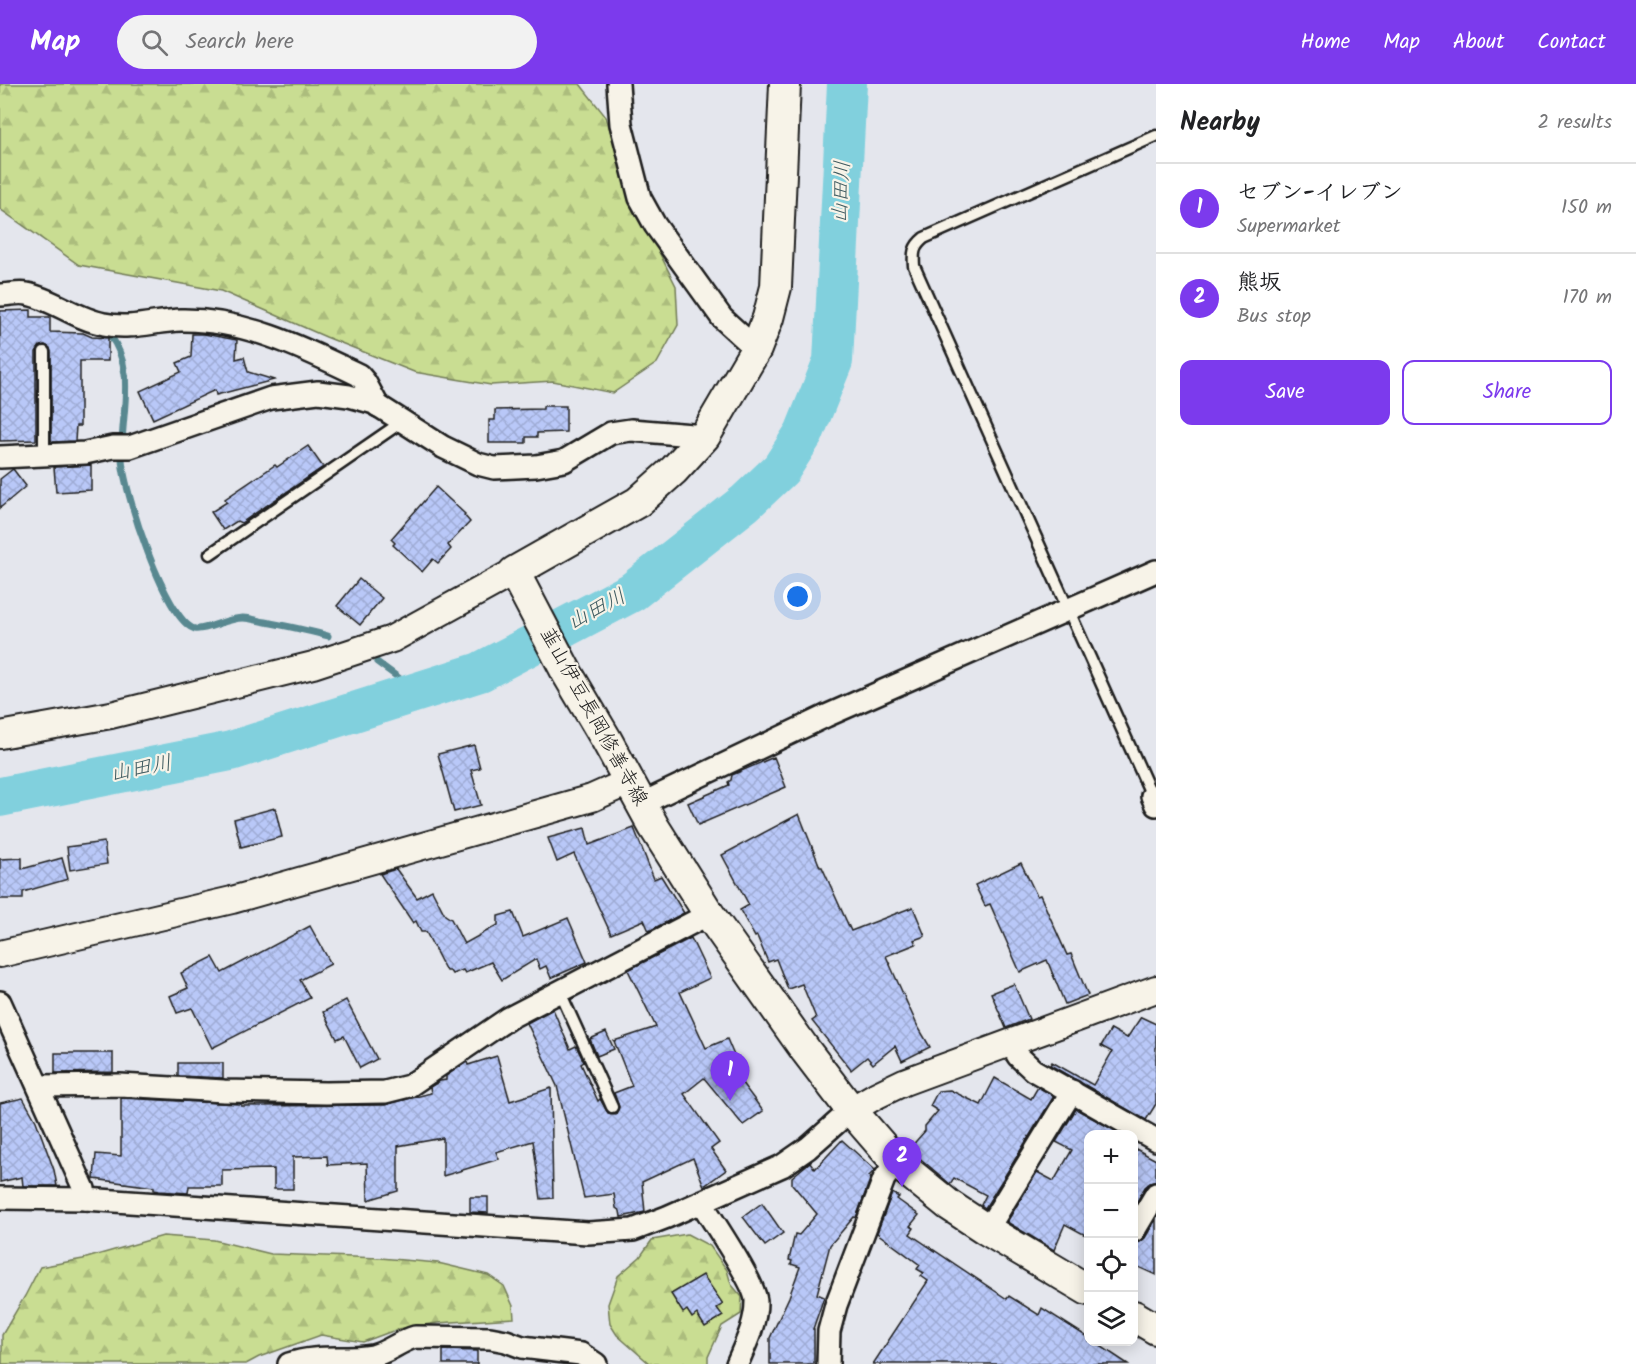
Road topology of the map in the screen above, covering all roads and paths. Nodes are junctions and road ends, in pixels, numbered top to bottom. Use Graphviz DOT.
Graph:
graph roads {
  1 [pos="618,84"];
  2 [pos="785,84"];
  3 [pos="1156,136"];
  4 [pos="0,295"];
  5 [pos="756,348"];
  6 [pos="44,352"];
  7 [pos="378,406"];
  8 [pos="403,421"];
  9 [pos="705,436"];
  10 [pos="44,455"];
  11 [pos="0,457"];
  12 [pos="210,554"];
  13 [pos="1156,571"];
  14 [pos="519,580"];
  15 [pos="1067,611"];
  16 [pos="0,735"];
  17 [pos="635,793"];
  18 [pos="1154,801"];
  19 [pos="709,914"];
  20 [pos="0,954"];
  21 [pos="1156,990"];
  22 [pos="560,992"];
  23 [pos="0,1002"];
  24 [pos="1011,1044"];
  25 [pos="39,1086"];
  26 [pos="1072,1091"];
  27 [pos="612,1107"];
  28 [pos="851,1110"];
  29 [pos="1156,1140"];
  30 [pos="896,1162"];
  31 [pos="1156,1194"];
  32 [pos="0,1198"];
  33 [pos="85,1199"];
  34 [pos="701,1202"];
  35 [pos="1138,1224"];
  36 [pos="987,1230"];
  37 [pos="1084,1287"];
  38 [pos="1138,1318"];
  39 [pos="1156,1329"];
  40 [pos="516,1356"];
  41 [pos="289,1364"];
  42 [pos="596,1364"];
  43 [pos="737,1364"];
  44 [pos="828,1364"];
  1 -- 5 [label="street"];
  2 -- 5 [label="main road"];
  3 -- 15 [label="lane"];
  4 -- 7 [label="street"];
  5 -- 9 [label="main road"];
  6 -- 10 [label="lane"];
  7 -- 8 [label="street"];
  7 -- 10 [label="street"];
  8 -- 9 [label="street"];
  8 -- 12 [label="lane"];
  9 -- 14 [label="main road"];
  10 -- 11 [label="street"];
  13 -- 15 [label="street"];
  14 -- 16 [label="street"];
  14 -- 17 [label="main road, 韮山伊豆長岡修善寺線"];
  15 -- 17 [label="street"];
  15 -- 18 [label="lane"];
  17 -- 19 [label="main road, 韮山伊豆長岡修善寺線"];
  17 -- 20 [label="street"];
  19 -- 22 [label="street"];
  19 -- 28 [label="main road, 韮山伊豆長岡修善寺線"];
  21 -- 24 [label="street"];
  22 -- 25 [label="street"];
  22 -- 27 [label="lane"];
  23 -- 25 [label="street"];
  24 -- 26 [label="street"];
  24 -- 28 [label="street"];
  25 -- 33 [label="street"];
  26 -- 29 [label="street"];
  26 -- 36 [label="street"];
  28 -- 30 [label="main road, 韮山伊豆長岡修善寺線"];
  28 -- 34 [label="street"];
  30 -- 36 [label="main road, 韮山伊豆長岡修善寺線"];
  30 -- 44 [label="street"];
  31 -- 35 [label="street"];
  32 -- 33 [label="street"];
  33 -- 34 [label="street"];
  34 -- 43 [label="street"];
  36 -- 37 [label="main road, 韮山伊豆長岡修善寺線"];
  38 -- 39 [label="main road"];
  40 -- 41 [label="street"];
  40 -- 42 [label="street"];
}
